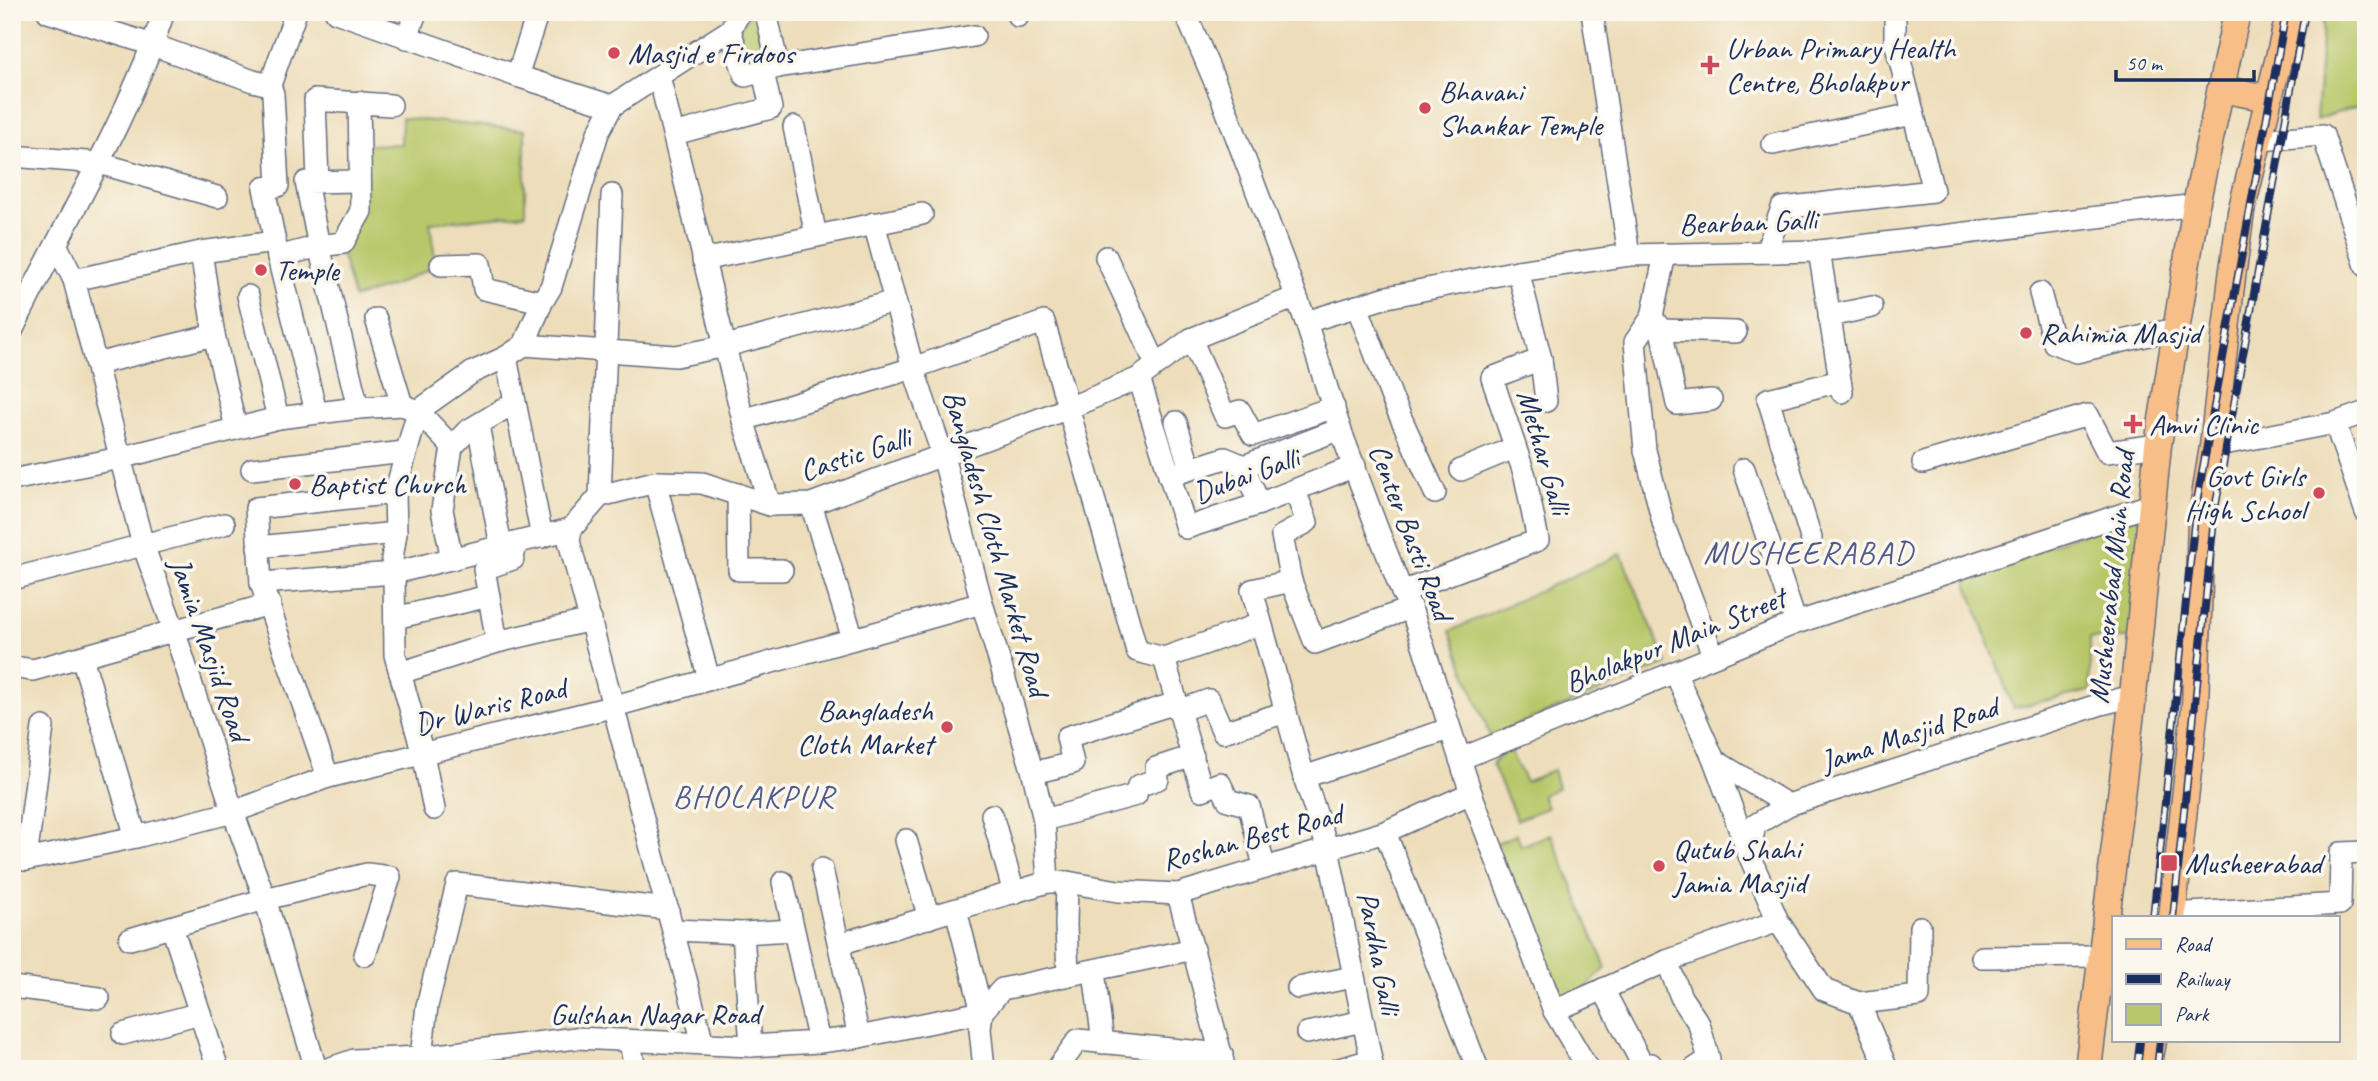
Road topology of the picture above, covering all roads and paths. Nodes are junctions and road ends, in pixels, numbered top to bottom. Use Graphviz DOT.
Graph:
graph roads {
  1 [pos="48,12"];
  2 [pos="164,12"];
  3 [pos="296,12"];
  4 [pos="336,12"];
  5 [pos="416,12"];
  6 [pos="538,12"];
  7 [pos="766,12"];
  8 [pos="1185,12"];
  9 [pos="1592,12"];
  10 [pos="1895,12"];
  11 [pos="2237,12"];
  12 [pos="2290,12"];
  13 [pos="735,21"];
  14 [pos="974,36"];
  15 [pos="407,38"];
  16 [pos="153,45"];
  17 [pos="770,70"];
  18 [pos="517,76"];
  19 [pos="659,76"];
  20 [pos="270,85"];
  21 [pos="2221,89"];
  22 [pos="2268,98"];
  23 [pos="359,102"];
  24 [pos="391,105"];
  25 [pos="612,106"];
  26 [pos="1913,114"];
  27 [pos="794,127"];
  28 [pos="674,134"];
  29 [pos="2259,140"];
  30 [pos="1773,144"];
  31 [pos="12,156"];
  32 [pos="99,163"];
  33 [pos="318,181"];
  34 [pos="360,181"];
  35 [pos="612,195"];
  36 [pos="217,197"];
  37 [pos="2196,205"];
  38 [pos="922,214"];
  39 [pos="874,223"];
  40 [pos="816,236"];
  41 [pos="2361,237"];
  42 [pos="57,246"];
  43 [pos="319,246"];
  44 [pos="276,250"];
  45 [pos="1819,251"];
  46 [pos="201,252"];
  47 [pos="1766,252"];
  48 [pos="1665,254"];
  49 [pos="1629,255"];
  50 [pos="1106,257"];
  51 [pos="704,260"];
  52 [pos="441,265"];
  53 [pos="2366,266"];
  54 [pos="2187,269"];
  55 [pos="1518,271"];
  56 [pos="2232,277"];
  57 [pos="74,280"];
  58 [pos="12,284"];
  59 [pos="35,285"];
  60 [pos="2040,293"];
  61 [pos="248,296"];
  62 [pos="1296,297"];
  63 [pos="895,301"];
  64 [pos="542,302"];
  65 [pos="1357,306"];
  66 [pos="1872,307"];
  67 [pos="1829,316"];
  68 [pos="2227,317"];
  69 [pos="376,318"];
  70 [pos="2180,319"];
  71 [pos="1306,322"];
  72 [pos="1656,324"];
  73 [pos="12,331"];
  74 [pos="1735,332"];
  75 [pos="214,335"];
  76 [pos="1191,339"];
  77 [pos="524,345"];
  78 [pos="726,346"];
  79 [pos="604,351"];
  80 [pos="506,357"];
  81 [pos="1541,359"];
  82 [pos="96,364"];
  83 [pos="913,368"];
  84 [pos="1148,371"];
  85 [pos="1711,400"];
  86 [pos="1546,401"];
  87 [pos="514,403"];
  88 [pos="1334,407"];
  89 [pos="358,408"];
  90 [pos="410,408"];
  91 [pos="1069,408"];
  92 [pos="316,412"];
  93 [pos="2366,412"];
  94 [pos="278,418"];
  95 [pos="743,420"];
  96 [pos="1176,422"];
  97 [pos="2335,423"];
  98 [pos="478,425"];
  99 [pos="236,428"];
  100 [pos="1340,429"];
  101 [pos="2158,445"];
  102 [pos="2213,446"];
  103 [pos="452,447"];
  104 [pos="1514,449"];
  105 [pos="405,453"];
  106 [pos="943,456"];
  107 [pos="120,458"];
  108 [pos="1923,463"];
  109 [pos="1244,466"];
  110 [pos="1355,466"];
  111 [pos="252,469"];
  112 [pos="1744,469"];
  113 [pos="1461,470"];
  114 [pos="1180,473"];
  115 [pos="12,480"];
  116 [pos="655,482"];
  117 [pos="1295,491"];
  118 [pos="1435,492"];
  119 [pos="395,493"];
  120 [pos="738,494"];
  121 [pos="600,496"];
  122 [pos="811,504"];
  123 [pos="1259,504"];
  124 [pos="2153,504"];
  125 [pos="770,505"];
  126 [pos="2366,512"];
  127 [pos="224,524"];
  128 [pos="571,529"];
  129 [pos="396,533"];
  130 [pos="542,537"];
  131 [pos="1811,538"];
  132 [pos="143,545"];
  133 [pos="509,545"];
  134 [pos="258,547"];
  135 [pos="452,559"];
  136 [pos="782,569"];
  137 [pos="394,573"];
  138 [pos="12,579"];
  139 [pos="1291,581"];
  140 [pos="261,583"];
  141 [pos="489,596"];
  142 [pos="1406,600"];
  143 [pos="982,603"];
  144 [pos="270,604"];
  145 [pos="395,618"];
  146 [pos="591,620"];
  147 [pos="1796,623"];
  148 [pos="1261,624"];
  149 [pos="174,630"];
  150 [pos="853,639"];
  151 [pos="497,642"];
  152 [pos="1713,655"];
  153 [pos="82,657"];
  154 [pos="1164,658"];
  155 [pos="12,667"];
  156 [pos="1675,672"];
  157 [pos="400,673"];
  158 [pos="709,679"];
  159 [pos="2133,696"];
  160 [pos="615,706"];
  161 [pos="1177,707"];
  162 [pos="1286,712"];
  163 [pos="43,727"];
  164 [pos="1449,729"];
  165 [pos="423,754"];
  166 [pos="1193,756"];
  167 [pos="1460,759"];
  168 [pos="1714,760"];
  169 [pos="1033,773"];
  170 [pos="328,777"];
  171 [pos="1304,778"];
  172 [pos="1471,793"];
  173 [pos="1788,805"];
  174 [pos="434,809"];
  175 [pos="233,812"];
  176 [pos="992,815"];
  177 [pos="1044,820"];
  178 [pos="1385,832"];
  179 [pos="136,837"];
  180 [pos="906,840"];
  181 [pos="1328,849"];
  182 [pos="2366,852"];
  183 [pos="1749,855"];
  184 [pos="19,859"];
  185 [pos="1264,866"];
  186 [pos="822,869"];
  187 [pos="783,882"];
  188 [pos="1058,882"];
  189 [pos="1014,893"];
  190 [pos="1178,894"];
  191 [pos="265,899"];
  192 [pos="956,910"];
  193 [pos="2172,916"];
  194 [pos="929,918"];
  195 [pos="671,919"];
  196 [pos="1778,921"];
  197 [pos="1920,926"];
  198 [pos="172,927"];
  199 [pos="793,930"];
  200 [pos="743,933"];
  201 [pos="130,939"];
  202 [pos="839,944"];
  203 [pos="1194,949"];
  204 [pos="365,955"];
  205 [pos="2100,956"];
  206 [pos="1982,957"];
  207 [pos="1667,961"];
  208 [pos="1094,971"];
  209 [pos="1068,975"];
  210 [pos="1353,977"];
  211 [pos="12,987"];
  212 [pos="1298,988"];
  213 [pos="1603,989"];
  214 [pos="99,998"];
  215 [pos="1859,1003"];
  216 [pos="1554,1011"];
  217 [pos="982,1012"];
  218 [pos="200,1013"];
  219 [pos="1363,1021"];
  220 [pos="1307,1033"];
  221 [pos="123,1034"];
  222 [pos="859,1037"];
  223 [pos="630,1042"];
  224 [pos="819,1042"];
  225 [pos="2152,1042"];
  226 [pos="703,1043"];
  227 [pos="1103,1043"];
  228 [pos="751,1046"];
  229 [pos="421,1057"];
  230 [pos="1143,1059"];
  231 [pos="1224,1062"];
  232 [pos="388,1064"];
  233 [pos="1372,1064"];
  234 [pos="1708,1065"];
  235 [pos="327,1068"];
  236 [pos="218,1069"];
  237 [pos="635,1069"];
  238 [pos="984,1069"];
  239 [pos="1057,1069"];
  240 [pos="1339,1069"];
  241 [pos="1478,1069"];
  242 [pos="1588,1069"];
  243 [pos="1654,1069"];
  244 [pos="1887,1069"];
  245 [pos="2088,1069"];
  246 [pos="2148,1069"];
  1 -- 16 [label="street"];
  2 -- 16 [label="street"];
  3 -- 20 [label="street"];
  4 -- 15 [label="street"];
  5 -- 15 [label="street"];
  6 -- 18 [label="street"];
  7 -- 17 [label="street"];
  8 -- 62 [label="street, Center Basti Road"];
  9 -- 49 [label="street"];
  10 -- 26 [label="street"];
  11 -- 21 [label="main road, Musheerabad Main Road"];
  12 -- 22 [label="main road"];
  13 -- 17 [label="street"];
  13 -- 19 [label="street"];
  14 -- 17 [label="street"];
  15 -- 18 [label="street"];
  16 -- 20 [label="street"];
  16 -- 32 [label="street"];
  17 -- 28 [label="street"];
  18 -- 25 [label="street"];
  19 -- 25 [label="street"];
  19 -- 28 [label="street"];
  20 -- 44 [label="street"];
  21 -- 22 [label="main road"];
  21 -- 37 [label="main road, Musheerabad Main Road"];
  22 -- 29 [label="main road"];
  23 -- 24 [label="street"];
  23 -- 33 [label="street"];
  23 -- 34 [label="street"];
  25 -- 64 [label="street"];
  26 -- 30 [label="street"];
  26 -- 47 [label="street"];
  27 -- 40 [label="street"];
  28 -- 51 [label="street"];
  29 -- 41 [label="street"];
  29 -- 56 [label="main road"];
  31 -- 32 [label="street"];
  32 -- 36 [label="street"];
  32 -- 42 [label="street"];
  33 -- 34 [label="street"];
  33 -- 43 [label="street"];
  34 -- 43 [label="street"];
  35 -- 79 [label="street"];
  37 -- 45 [label="street, Bearban Galli"];
  37 -- 54 [label="main road, Musheerabad Main Road"];
  38 -- 39 [label="street"];
  39 -- 40 [label="street"];
  39 -- 63 [label="street, Bangladesh Cloth Market Road"];
  40 -- 51 [label="street"];
  41 -- 53 [label="street"];
  42 -- 57 [label="street, Jamia Masjid Road"];
  42 -- 59 [label="street"];
  43 -- 44 [label="street"];
  43 -- 89 [label="street"];
  44 -- 46 [label="street"];
  44 -- 92 [label="street"];
  45 -- 47 [label="street, Bearban Galli"];
  45 -- 67 [label="street"];
  46 -- 57 [label="street"];
  46 -- 75 [label="street"];
  47 -- 48 [label="street, Bearban Galli"];
  48 -- 49 [label="street, Bearban Galli"];
  48 -- 72 [label="street"];
  49 -- 55 [label="street, Bearban Galli"];
  50 -- 84 [label="street, Dubai Galli"];
  51 -- 78 [label="street"];
  52 -- 64 [label="street"];
  54 -- 56 [label="main road"];
  54 -- 70 [label="main road, Musheerabad Main Road"];
  55 -- 65 [label="street, Bearban Galli"];
  55 -- 81 [label="street, Methar Galli"];
  56 -- 68 [label="main road"];
  57 -- 82 [label="street, Jamia Masjid Road"];
  58 -- 59 [label="street"];
  59 -- 73 [label="street"];
  60 -- 70 [label="street"];
  61 -- 94 [label="street"];
  62 -- 71 [label="street, Center Basti Road"];
  62 -- 76 [label="street, Castic Galli"];
  63 -- 78 [label="street"];
  63 -- 83 [label="street, Bangladesh Cloth Market Road"];
  64 -- 77 [label="street"];
  65 -- 71 [label="street, Bearban Galli"];
  65 -- 118 [label="street"];
  66 -- 67 [label="street"];
  67 -- 131 [label="street"];
  68 -- 70 [label="main road"];
  68 -- 102 [label="main road"];
  69 -- 90 [label="street"];
  70 -- 101 [label="main road, Musheerabad Main Road"];
  71 -- 88 [label="street, Center Basti Road"];
  72 -- 74 [label="street"];
  72 -- 85 [label="street"];
  72 -- 152 [label="street"];
  75 -- 82 [label="street"];
  75 -- 99 [label="street"];
  76 -- 84 [label="street, Castic Galli"];
  76 -- 88 [label="street"];
  77 -- 79 [label="street"];
  77 -- 80 [label="street"];
  78 -- 79 [label="street"];
  78 -- 95 [label="street"];
  79 -- 121 [label="street"];
  80 -- 87 [label="street"];
  80 -- 90 [label="street"];
  81 -- 86 [label="street"];
  81 -- 104 [label="street, Methar Galli"];
  82 -- 107 [label="street, Jamia Masjid Road"];
  83 -- 91 [label="street"];
  83 -- 95 [label="street"];
  83 -- 106 [label="street, Bangladesh Cloth Market Road"];
  84 -- 91 [label="street, Castic Galli"];
  84 -- 114 [label="street, Dubai Galli"];
  87 -- 98 [label="street"];
  87 -- 130 [label="street"];
  88 -- 100 [label="street, Center Basti Road"];
  89 -- 90 [label="street"];
  89 -- 92 [label="street"];
  90 -- 103 [label="street"];
  90 -- 105 [label="street"];
  91 -- 106 [label="street, Castic Galli"];
  91 -- 154 [label="street"];
  92 -- 94 [label="street"];
  93 -- 97 [label="street"];
  94 -- 99 [label="street"];
  95 -- 125 [label="street"];
  96 -- 114 [label="street"];
  97 -- 102 [label="street"];
  97 -- 126 [label="street"];
  98 -- 103 [label="street"];
  98 -- 133 [label="street"];
  99 -- 107 [label="street"];
  100 -- 109 [label="street"];
  100 -- 110 [label="street, Center Basti Road"];
  101 -- 108 [label="street"];
  101 -- 124 [label="main road, Musheerabad Main Road"];
  102 -- 193 [label="main road"];
  103 -- 135 [label="street"];
  104 -- 113 [label="street"];
  104 -- 142 [label="street, Methar Galli"];
  105 -- 111 [label="street"];
  105 -- 119 [label="street"];
  106 -- 122 [label="street, Castic Galli"];
  106 -- 143 [label="street, Bangladesh Cloth Market Road"];
  107 -- 115 [label="street"];
  107 -- 132 [label="street, Jamia Masjid Road"];
  109 -- 114 [label="street"];
  109 -- 123 [label="street"];
  110 -- 117 [label="street, Dubai Galli"];
  110 -- 142 [label="street, Center Basti Road"];
  112 -- 147 [label="street"];
  114 -- 123 [label="street, Dubai Galli"];
  116 -- 120 [label="street, Castic Galli"];
  116 -- 121 [label="street, Castic Galli"];
  116 -- 158 [label="street"];
  117 -- 123 [label="street, Dubai Galli"];
  117 -- 139 [label="street"];
  119 -- 129 [label="street"];
  119 -- 134 [label="street"];
  120 -- 125 [label="street, Castic Galli"];
  120 -- 136 [label="street"];
  121 -- 128 [label="street"];
  122 -- 125 [label="street, Castic Galli"];
  122 -- 150 [label="street"];
  124 -- 147 [label="street, Bholakpur Main Street"];
  124 -- 159 [label="main road, Musheerabad Main Road"];
  127 -- 132 [label="street"];
  128 -- 130 [label="street"];
  128 -- 146 [label="street"];
  129 -- 134 [label="street"];
  129 -- 137 [label="street"];
  130 -- 133 [label="street"];
  132 -- 138 [label="street"];
  132 -- 149 [label="street, Jamia Masjid Road"];
  133 -- 135 [label="street"];
  133 -- 141 [label="street"];
  134 -- 140 [label="street"];
  135 -- 137 [label="street"];
  137 -- 140 [label="street"];
  137 -- 145 [label="street"];
  139 -- 142 [label="street"];
  139 -- 148 [label="street, Pardha Galli"];
  140 -- 144 [label="street"];
  141 -- 145 [label="street"];
  141 -- 151 [label="street"];
  142 -- 164 [label="street, Center Basti Road"];
  143 -- 150 [label="street, Dr Waris Road"];
  143 -- 169 [label="street, Bangladesh Cloth Market Road"];
  144 -- 149 [label="street"];
  144 -- 170 [label="street"];
  145 -- 157 [label="street"];
  146 -- 151 [label="street"];
  146 -- 160 [label="street"];
  147 -- 152 [label="street, Bholakpur Main Street"];
  148 -- 154 [label="street"];
  148 -- 162 [label="street, Pardha Galli"];
  149 -- 153 [label="street"];
  149 -- 175 [label="street, Jamia Masjid Road"];
  150 -- 158 [label="street, Dr Waris Road"];
  151 -- 157 [label="street"];
  152 -- 156 [label="street, Bholakpur Main Street"];
  153 -- 155 [label="street"];
  153 -- 179 [label="street"];
  154 -- 161 [label="street"];
  156 -- 167 [label="street, Bholakpur Main Street"];
  156 -- 168 [label="street"];
  157 -- 165 [label="street"];
  158 -- 160 [label="street, Dr Waris Road"];
  159 -- 173 [label="street, Jama Masjid Road"];
  159 -- 205 [label="main road, Musheerabad Main Road"];
  160 -- 165 [label="street, Dr Waris Road"];
  160 -- 195 [label="street"];
  161 -- 162 [label="street"];
  161 -- 166 [label="street"];
  161 -- 169 [label="street"];
  162 -- 171 [label="street, Pardha Galli"];
  163 -- 184 [label="street"];
  164 -- 167 [label="street, Center Basti Road"];
  164 -- 171 [label="street"];
  165 -- 170 [label="street, Dr Waris Road"];
  165 -- 174 [label="street"];
  166 -- 177 [label="street"];
  166 -- 185 [label="street"];
  167 -- 172 [label="street, Center Basti Road"];
  168 -- 173 [label="street"];
  168 -- 183 [label="street"];
  169 -- 177 [label="street, Bangladesh Cloth Market Road"];
  170 -- 175 [label="street, Dr Waris Road"];
  171 -- 181 [label="street, Pardha Galli"];
  172 -- 178 [label="street, Roshan Best Road"];
  172 -- 216 [label="street, Center Basti Road"];
  173 -- 183 [label="street, Jama Masjid Road"];
  175 -- 179 [label="street, Dr Waris Road"];
  175 -- 191 [label="street, Jamia Masjid Road"];
  176 -- 189 [label="street"];
  177 -- 188 [label="street, Bangladesh Cloth Market Road"];
  178 -- 181 [label="street, Roshan Best Road"];
  178 -- 241 [label="street"];
  179 -- 184 [label="street, Dr Waris Road"];
  180 -- 194 [label="street"];
  181 -- 185 [label="street, Roshan Best Road"];
  181 -- 210 [label="street, Pardha Galli"];
  182 -- 193 [label="street"];
  183 -- 196 [label="street"];
  185 -- 190 [label="street, Roshan Best Road"];
  186 -- 202 [label="street"];
  187 -- 199 [label="street"];
  188 -- 189 [label="street, Roshan Best Road"];
  188 -- 190 [label="street, Roshan Best Road"];
  188 -- 209 [label="street, Bangladesh Cloth Market Road"];
  189 -- 192 [label="street, Roshan Best Road"];
  190 -- 203 [label="street"];
  191 -- 198 [label="street"];
  191 -- 204 [label="street"];
  191 -- 235 [label="street, Jamia Masjid Road"];
  192 -- 194 [label="street, Roshan Best Road"];
  192 -- 217 [label="street"];
  194 -- 202 [label="street, Roshan Best Road"];
  195 -- 200 [label="street"];
  195 -- 226 [label="street"];
  195 -- 229 [label="street"];
  196 -- 207 [label="street"];
  196 -- 215 [label="street"];
  197 -- 215 [label="street"];
  198 -- 201 [label="street"];
  198 -- 218 [label="street"];
  199 -- 200 [label="street"];
  199 -- 224 [label="street"];
  200 -- 228 [label="street"];
  202 -- 222 [label="street"];
  203 -- 208 [label="street"];
  203 -- 231 [label="street"];
  205 -- 206 [label="street"];
  205 -- 245 [label="main road, Musheerabad Main Road"];
  207 -- 213 [label="street"];
  207 -- 234 [label="street"];
  208 -- 209 [label="street"];
  208 -- 227 [label="street"];
  209 -- 217 [label="street"];
  210 -- 212 [label="street"];
  210 -- 219 [label="street, Pardha Galli"];
  211 -- 214 [label="street"];
  213 -- 216 [label="street"];
  213 -- 243 [label="street"];
  215 -- 244 [label="street"];
  216 -- 242 [label="street, Center Basti Road"];
  217 -- 222 [label="street, Gulshan Nagar Road"];
  217 -- 238 [label="street"];
  218 -- 221 [label="street"];
  218 -- 236 [label="street"];
  219 -- 220 [label="street"];
  219 -- 233 [label="street, Pardha Galli"];
  222 -- 224 [label="street, Gulshan Nagar Road"];
  223 -- 226 [label="street, Gulshan Nagar Road"];
  223 -- 229 [label="street, Gulshan Nagar Road"];
  223 -- 237 [label="street"];
  224 -- 228 [label="street, Gulshan Nagar Road"];
  225 -- 246 [label="main road"];
  226 -- 228 [label="street, Gulshan Nagar Road"];
  227 -- 230 [label="street"];
  227 -- 239 [label="street"];
  229 -- 232 [label="street, Gulshan Nagar Road"];
  230 -- 231 [label="street"];
  232 -- 235 [label="street, Gulshan Nagar Road"];
  233 -- 240 [label="street"];
}
